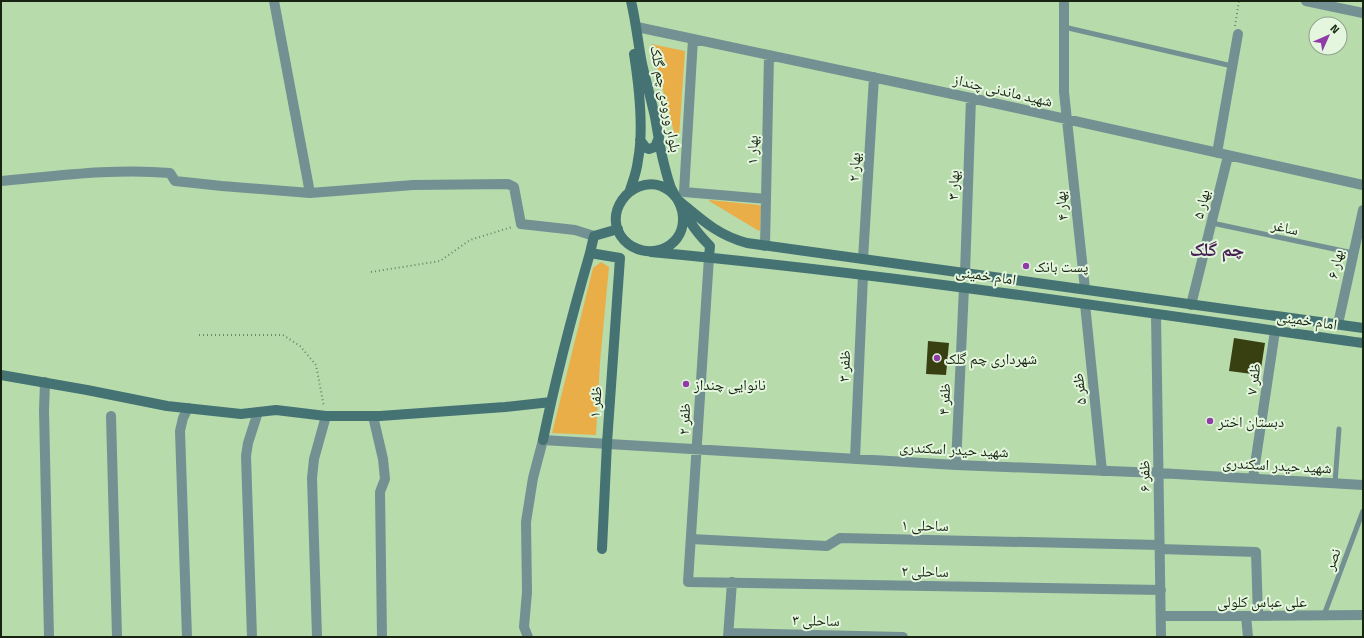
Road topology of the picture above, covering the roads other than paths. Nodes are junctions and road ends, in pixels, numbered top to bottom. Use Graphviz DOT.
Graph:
graph roads {
  1 [pos="274,1"];
  2 [pos="624,1"];
  3 [pos="631,1"];
  4 [pos="1064,1"];
  5 [pos="1306,1"];
  6 [pos="1339,4"];
  7 [pos="1363,12"];
  8 [pos="1064,26"];
  9 [pos="637,27"];
  10 [pos="1238,34"];
  11 [pos="693,38"];
  12 [pos="769,55"];
  13 [pos="1232,66"];
  14 [pos="874,77"];
  15 [pos="971,98"];
  16 [pos="1066,119"];
  17 [pos="659,137"];
  18 [pos="640,140"];
  19 [pos="1217,153"];
  20 [pos="1228,156"];
  21 [pos="1,181"];
  22 [pos="1363,185"];
  23 [pos="630,190"];
  24 [pos="310,193"];
  25 [pos="766,199"];
  26 [pos="678,200"];
  27 [pos="1363,210"];
  28 [pos="1212,223"];
  29 [pos="618,229"];
  30 [pos="594,236"];
  31 [pos="631,246"];
  32 [pos="765,246"];
  33 [pos="651,252"];
  34 [pos="590,253"];
  35 [pos="1353,253"];
  36 [pos="709,257"];
  37 [pos="620,258"];
  38 [pos="863,259"];
  39 [pos="965,272"];
  40 [pos="863,275"];
  41 [pos="964,287"];
  42 [pos="1085,289"];
  43 [pos="1085,304"];
  44 [pos="1191,305"];
  45 [pos="1213,308"];
  46 [pos="1156,314"];
  47 [pos="1211,321"];
  48 [pos="1338,324"];
  49 [pos="1363,328"];
  50 [pos="1275,330"];
  51 [pos="1363,343"];
  52 [pos="1,375"];
  53 [pos="45,382"];
  54 [pos="551,402"];
  55 [pos="188,408"];
  56 [pos="258,412"];
  57 [pos="111,416"];
  58 [pos="326,416"];
  59 [pos="373,416"];
  60 [pos="1339,429"];
  61 [pos="543,440"];
  62 [pos="607,443"];
  63 [pos="697,449"];
  64 [pos="855,459"];
  65 [pos="956,465"];
  66 [pos="1102,471"];
  67 [pos="1159,473"];
  68 [pos="1253,478"];
  69 [pos="1335,483"];
  70 [pos="1363,485"];
  71 [pos="1363,511"];
  72 [pos="691,539"];
  73 [pos="1160,547"];
  74 [pos="602,549"];
  75 [pos="688,582"];
  76 [pos="732,582"];
  77 [pos="1161,590"];
  78 [pos="1363,615"];
  79 [pos="1161,616"];
  80 [pos="1246,616"];
  81 [pos="1258,616"];
  82 [pos="1324,616"];
  83 [pos="728,635"];
  84 [pos="49,637"];
  85 [pos="117,637"];
  86 [pos="187,637"];
  87 [pos="252,637"];
  88 [pos="317,637"];
  89 [pos="382,637"];
  90 [pos="528,637"];
  91 [pos="904,637"];
  92 [pos="1161,637"];
  93 [pos="1248,637"];
  1 -- 24 [label="street"];
  2 -- 18 [label="street, بلوار ورودی چم گلک"];
  3 -- 9 [label="street, بلوار ورودی چم گلک"];
  4 -- 8 [label="street, بهار ۴"];
  5 -- 6 [label="street"];
  6 -- 7 [label="street"];
  8 -- 13 [label="lane"];
  8 -- 16 [label="street, بهار ۴"];
  9 -- 11 [label="street, شهید ماندنی چنداز"];
  9 -- 17 [label="street, بلوار ورودی چم گلک"];
  10 -- 13 [label="street"];
  11 -- 12 [label="street, شهید ماندنی چنداز"];
  11 -- 25 [label="street"];
  12 -- 14 [label="street, شهید ماندنی چنداز"];
  12 -- 25 [label="street, بهار ۱"];
  13 -- 19 [label="street"];
  14 -- 15 [label="street, شهید ماندنی چنداز"];
  14 -- 38 [label="street, بهار ۲"];
  15 -- 16 [label="street, شهید ماندنی چنداز"];
  15 -- 39 [label="street, بهار ۳"];
  16 -- 19 [label="street, شهید ماندنی چنداز"];
  16 -- 42 [label="street, بهار ۴"];
  17 -- 18 [label="street"];
  17 -- 26 [label="street, بلوار ورودی چم گلک"];
  18 -- 23 [label="street, بلوار ورودی چم گلک"];
  19 -- 20 [label="street, شهید ماندنی چنداز"];
  20 -- 22 [label="street, شهید ماندنی چنداز"];
  20 -- 28 [label="street, بهار ۵"];
  21 -- 24 [label="street"];
  23 -- 26 [label="street"];
  23 -- 29 [label="street"];
  24 -- 30 [label="street"];
  25 -- 32 [label="street, بهار ۱"];
  26 -- 32 [label="street, امام خمینی"];
  26 -- 33 [label="street"];
  26 -- 36 [label="street"];
  27 -- 35 [label="street, بهار ۶"];
  28 -- 35 [label="lane, ساغر"];
  28 -- 44 [label="street, بهار ۵"];
  29 -- 30 [label="street"];
  29 -- 31 [label="street"];
  30 -- 34 [label="street"];
  31 -- 33 [label="street"];
  31 -- 37 [label="street"];
  32 -- 38 [label="street, امام خمینی"];
  33 -- 36 [label="street, امام خمینی"];
  34 -- 37 [label="street"];
  34 -- 54 [label="street"];
  35 -- 48 [label="street, بهار ۶"];
  36 -- 40 [label="street, امام خمینی"];
  36 -- 63 [label="street, ظفر ۲"];
  37 -- 62 [label="street, ظفر ۱"];
  38 -- 39 [label="street, امام خمینی"];
  39 -- 41 [label="street"];
  39 -- 42 [label="street, امام خمینی"];
  40 -- 41 [label="street, امام خمینی"];
  40 -- 64 [label="street, ظفر ۳"];
  41 -- 43 [label="street, امام خمینی"];
  41 -- 65 [label="street, ظفر ۴"];
  42 -- 44 [label="street, امام خمینی"];
  43 -- 46 [label="street, امام خمینی"];
  43 -- 66 [label="street, ظفر ۵"];
  44 -- 45 [label="street, امام خمینی"];
  45 -- 47 [label="street"];
  45 -- 48 [label="street, امام خمینی"];
  46 -- 47 [label="street, امام خمینی"];
  46 -- 67 [label="street, ظفر ۶"];
  47 -- 50 [label="street, امام خمینی"];
  48 -- 49 [label="street, امام خمینی"];
  50 -- 51 [label="street, امام خمینی"];
  50 -- 68 [label="street, ظفر ۷"];
  52 -- 53 [label="street"];
  53 -- 55 [label="street"];
  53 -- 84 [label="street"];
  54 -- 59 [label="street"];
  54 -- 61 [label="street"];
  55 -- 56 [label="street"];
  55 -- 86 [label="street"];
  56 -- 58 [label="street"];
  56 -- 87 [label="street"];
  57 -- 85 [label="street"];
  58 -- 59 [label="street"];
  58 -- 88 [label="street"];
  59 -- 89 [label="street"];
  60 -- 69 [label="lane"];
  61 -- 62 [label="street, شهید حیدر اسکندری"];
  61 -- 90 [label="street"];
  62 -- 63 [label="street, شهید حیدر اسکندری"];
  62 -- 74 [label="street, ظفر ۱"];
  63 -- 64 [label="street, شهید حیدر اسکندری"];
  63 -- 72 [label="street, ظفر ۲"];
  64 -- 65 [label="street, شهید حیدر اسکندری"];
  65 -- 66 [label="street, شهید حیدر اسکندری"];
  66 -- 67 [label="street, شهید حیدر اسکندری"];
  67 -- 68 [label="street, شهید حیدر اسکندری"];
  67 -- 73 [label="street, ظفر ۶"];
  68 -- 69 [label="street, شهید حیدر اسکندری"];
  69 -- 70 [label="street, شهید حیدر اسکندری"];
  71 -- 82 [label="lane, نصر"];
  72 -- 73 [label="street, ساحلی ۱"];
  72 -- 75 [label="street, ظفر ۲"];
  73 -- 77 [label="street, ظفر ۶"];
  73 -- 81 [label="street, ساحلی ۱"];
  75 -- 76 [label="street, ساحلی ۲"];
  76 -- 77 [label="street, ساحلی ۲"];
  76 -- 83 [label="street"];
  77 -- 79 [label="street, ظفر ۶"];
  78 -- 82 [label="street, علی عباس کلولی"];
  79 -- 80 [label="street, علی عباس کلولی"];
  79 -- 92 [label="street, ظفر ۶"];
  80 -- 81 [label="street, علی عباس کلولی"];
  80 -- 93 [label="street"];
  81 -- 82 [label="street, علی عباس کلولی"];
  83 -- 91 [label="street, ساحلی ۳"];
}
